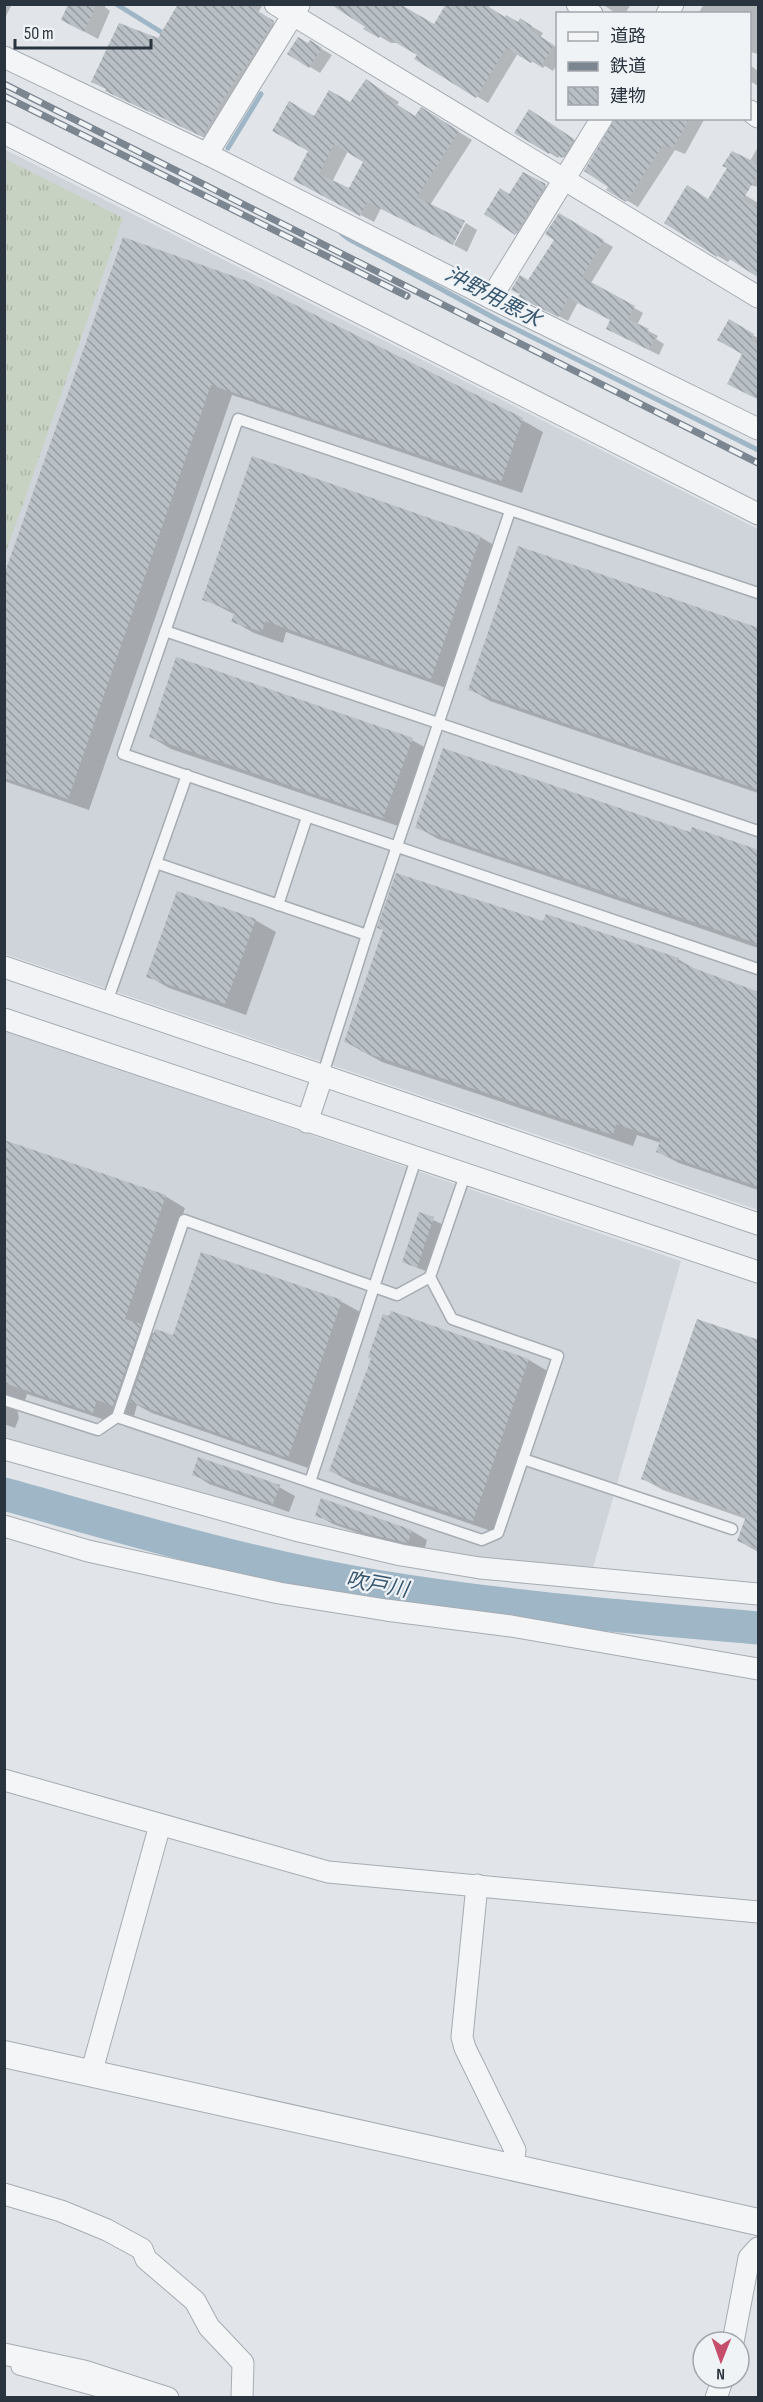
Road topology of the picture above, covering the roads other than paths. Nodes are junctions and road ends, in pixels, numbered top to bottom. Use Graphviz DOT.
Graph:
graph roads {
  1 [pos="289,8"];
  2 [pos="4,57"];
  3 [pos="601,120"];
  4 [pos="4,133"];
  5 [pos="207,154"];
  6 [pos="564,179"];
  7 [pos="758,294"];
  8 [pos="490,298"];
  9 [pos="759,429"];
  10 [pos="510,512"];
  11 [pos="759,514"];
  12 [pos="759,593"];
  13 [pos="165,631"];
  14 [pos="438,724"];
  15 [pos="187,775"];
  16 [pos="307,817"];
  17 [pos="759,831"];
  18 [pos="396,848"];
  19 [pos="156,863"];
  20 [pos="278,905"];
  21 [pos="367,935"];
  22 [pos="4,967"];
  23 [pos="759,969"];
  24 [pos="107,1002"];
  25 [pos="4,1019"];
  26 [pos="323,1074"];
  27 [pos="307,1122"];
  28 [pos="416,1159"];
  29 [pos="465,1175"];
  30 [pos="759,1224"];
  31 [pos="759,1272"];
  32 [pos="430,1277"];
  33 [pos="373,1287"];
  34 [pos="4,1400"];
  35 [pos="117,1417"];
  36 [pos="4,1449"];
  37 [pos="523,1459"];
  38 [pos="310,1482"];
  39 [pos="4,1526"];
  40 [pos="732,1529"];
  41 [pos="759,1594"];
  42 [pos="759,1670"];
  43 [pos="4,1780"];
  44 [pos="160,1824"];
  45 [pos="477,1886"];
  46 [pos="759,1912"];
  47 [pos="4,2054"];
  48 [pos="91,2074"];
  49 [pos="513,2167"];
  50 [pos="4,2194"];
  51 [pos="759,2222"];
  52 [pos="759,2248"];
  53 [pos="735,2330"];
  54 [pos="4,2354"];
  55 [pos="4,2363"];
  56 [pos="131,2397"];
  57 [pos="168,2397"];
  58 [pos="242,2397"];
  1 -- 5 [label="street"];
  1 -- 6 [label="street"];
  2 -- 5 [label="street"];
  3 -- 6 [label="street"];
  4 -- 11 [label="street"];
  5 -- 8 [label="street"];
  6 -- 7 [label="street"];
  6 -- 8 [label="street"];
  8 -- 9 [label="street"];
  10 -- 12 [label="lane"];
  10 -- 13 [label="lane"];
  10 -- 14 [label="lane"];
  13 -- 14 [label="lane"];
  13 -- 15 [label="lane"];
  14 -- 17 [label="lane"];
  14 -- 18 [label="lane"];
  15 -- 16 [label="lane"];
  15 -- 19 [label="lane"];
  16 -- 18 [label="lane"];
  16 -- 20 [label="lane"];
  18 -- 21 [label="lane"];
  18 -- 23 [label="lane"];
  19 -- 20 [label="lane"];
  19 -- 24 [label="lane"];
  20 -- 21 [label="lane"];
  21 -- 26 [label="lane"];
  22 -- 24 [label="street"];
  24 -- 26 [label="street"];
  25 -- 27 [label="street"];
  26 -- 27 [label="street"];
  26 -- 30 [label="street"];
  27 -- 28 [label="street"];
  28 -- 29 [label="street"];
  28 -- 33 [label="lane"];
  29 -- 31 [label="street"];
  29 -- 32 [label="lane"];
  32 -- 33 [label="lane"];
  32 -- 37 [label="lane"];
  33 -- 35 [label="lane"];
  33 -- 38 [label="lane"];
  34 -- 35 [label="lane"];
  35 -- 38 [label="lane"];
  36 -- 41 [label="street"];
  37 -- 38 [label="lane"];
  37 -- 40 [label="lane"];
  39 -- 42 [label="street"];
  43 -- 44 [label="street"];
  44 -- 45 [label="street"];
  44 -- 48 [label="street"];
  45 -- 46 [label="street"];
  45 -- 49 [label="street"];
  47 -- 48 [label="street"];
  48 -- 49 [label="street"];
  49 -- 51 [label="street"];
  50 -- 58 [label="street"];
  52 -- 53 [label="street"];
  54 -- 57 [label="street"];
  55 -- 56 [label="street"];
}
